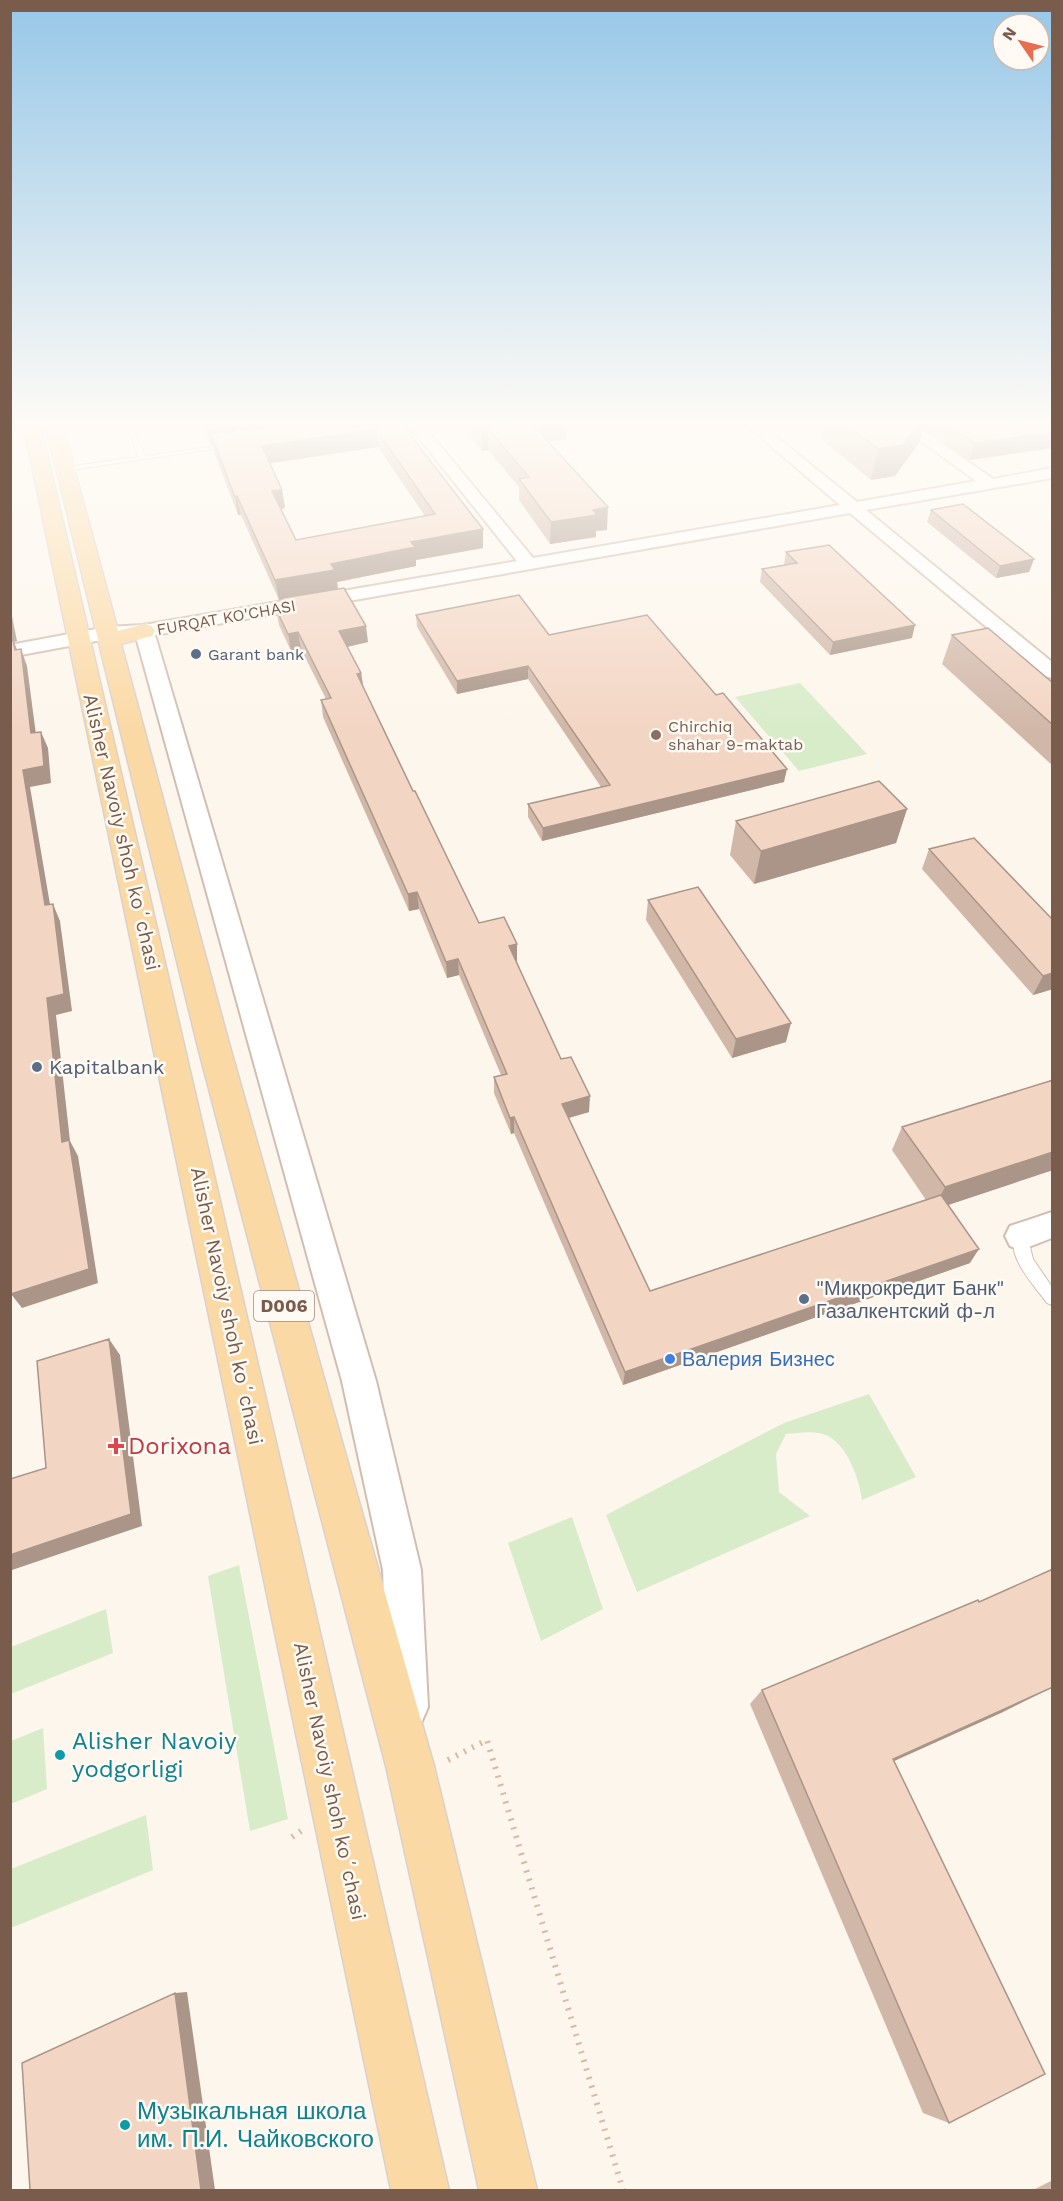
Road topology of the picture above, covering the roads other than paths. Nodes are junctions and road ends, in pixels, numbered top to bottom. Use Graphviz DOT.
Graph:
graph roads {
  1 [pos="69,526"];
  2 [pos="81,526"];
  3 [pos="497,526"];
  4 [pos="756,526"];
  5 [pos="877,526"];
  6 [pos="530,566"];
  7 [pos="110,635"];
  8 [pos="10,651"];
  9 [pos="1053,672"];
  10 [pos="1053,1225"];
  11 [pos="1021,1236"];
  12 [pos="1053,1298"];
  13 [pos="410,1766"];
  14 [pos="420,2190"];
  15 [pos="508,2190"];
  1 -- 7 [label="main road, Alisher Navoiy shoh koʻchasi / D006"];
  2 -- 7 [label="main road, Alisher Navoiy shoh koʻchasi / D006"];
  3 -- 6 [label="street"];
  4 -- 6 [label="street, FURQAT KO'CHASI"];
  5 -- 9 [label="street"];
  6 -- 7 [label="street, FURQAT KO'CHASI"];
  7 -- 8 [label="street, FURQAT KO'CHASI"];
  7 -- 13 [label="main road, Alisher Navoiy shoh koʻchasi / D006"];
  7 -- 13 [label="street, Alisher Navoiy shoh koʻchasi"];
  7 -- 14 [label="main road, Alisher Navoiy shoh koʻchasi / D006"];
  10 -- 11 [label="street"];
  11 -- 12 [label="lane"];
  13 -- 15 [label="main road, Alisher Navoiy shoh koʻchasi / D006"];
}
